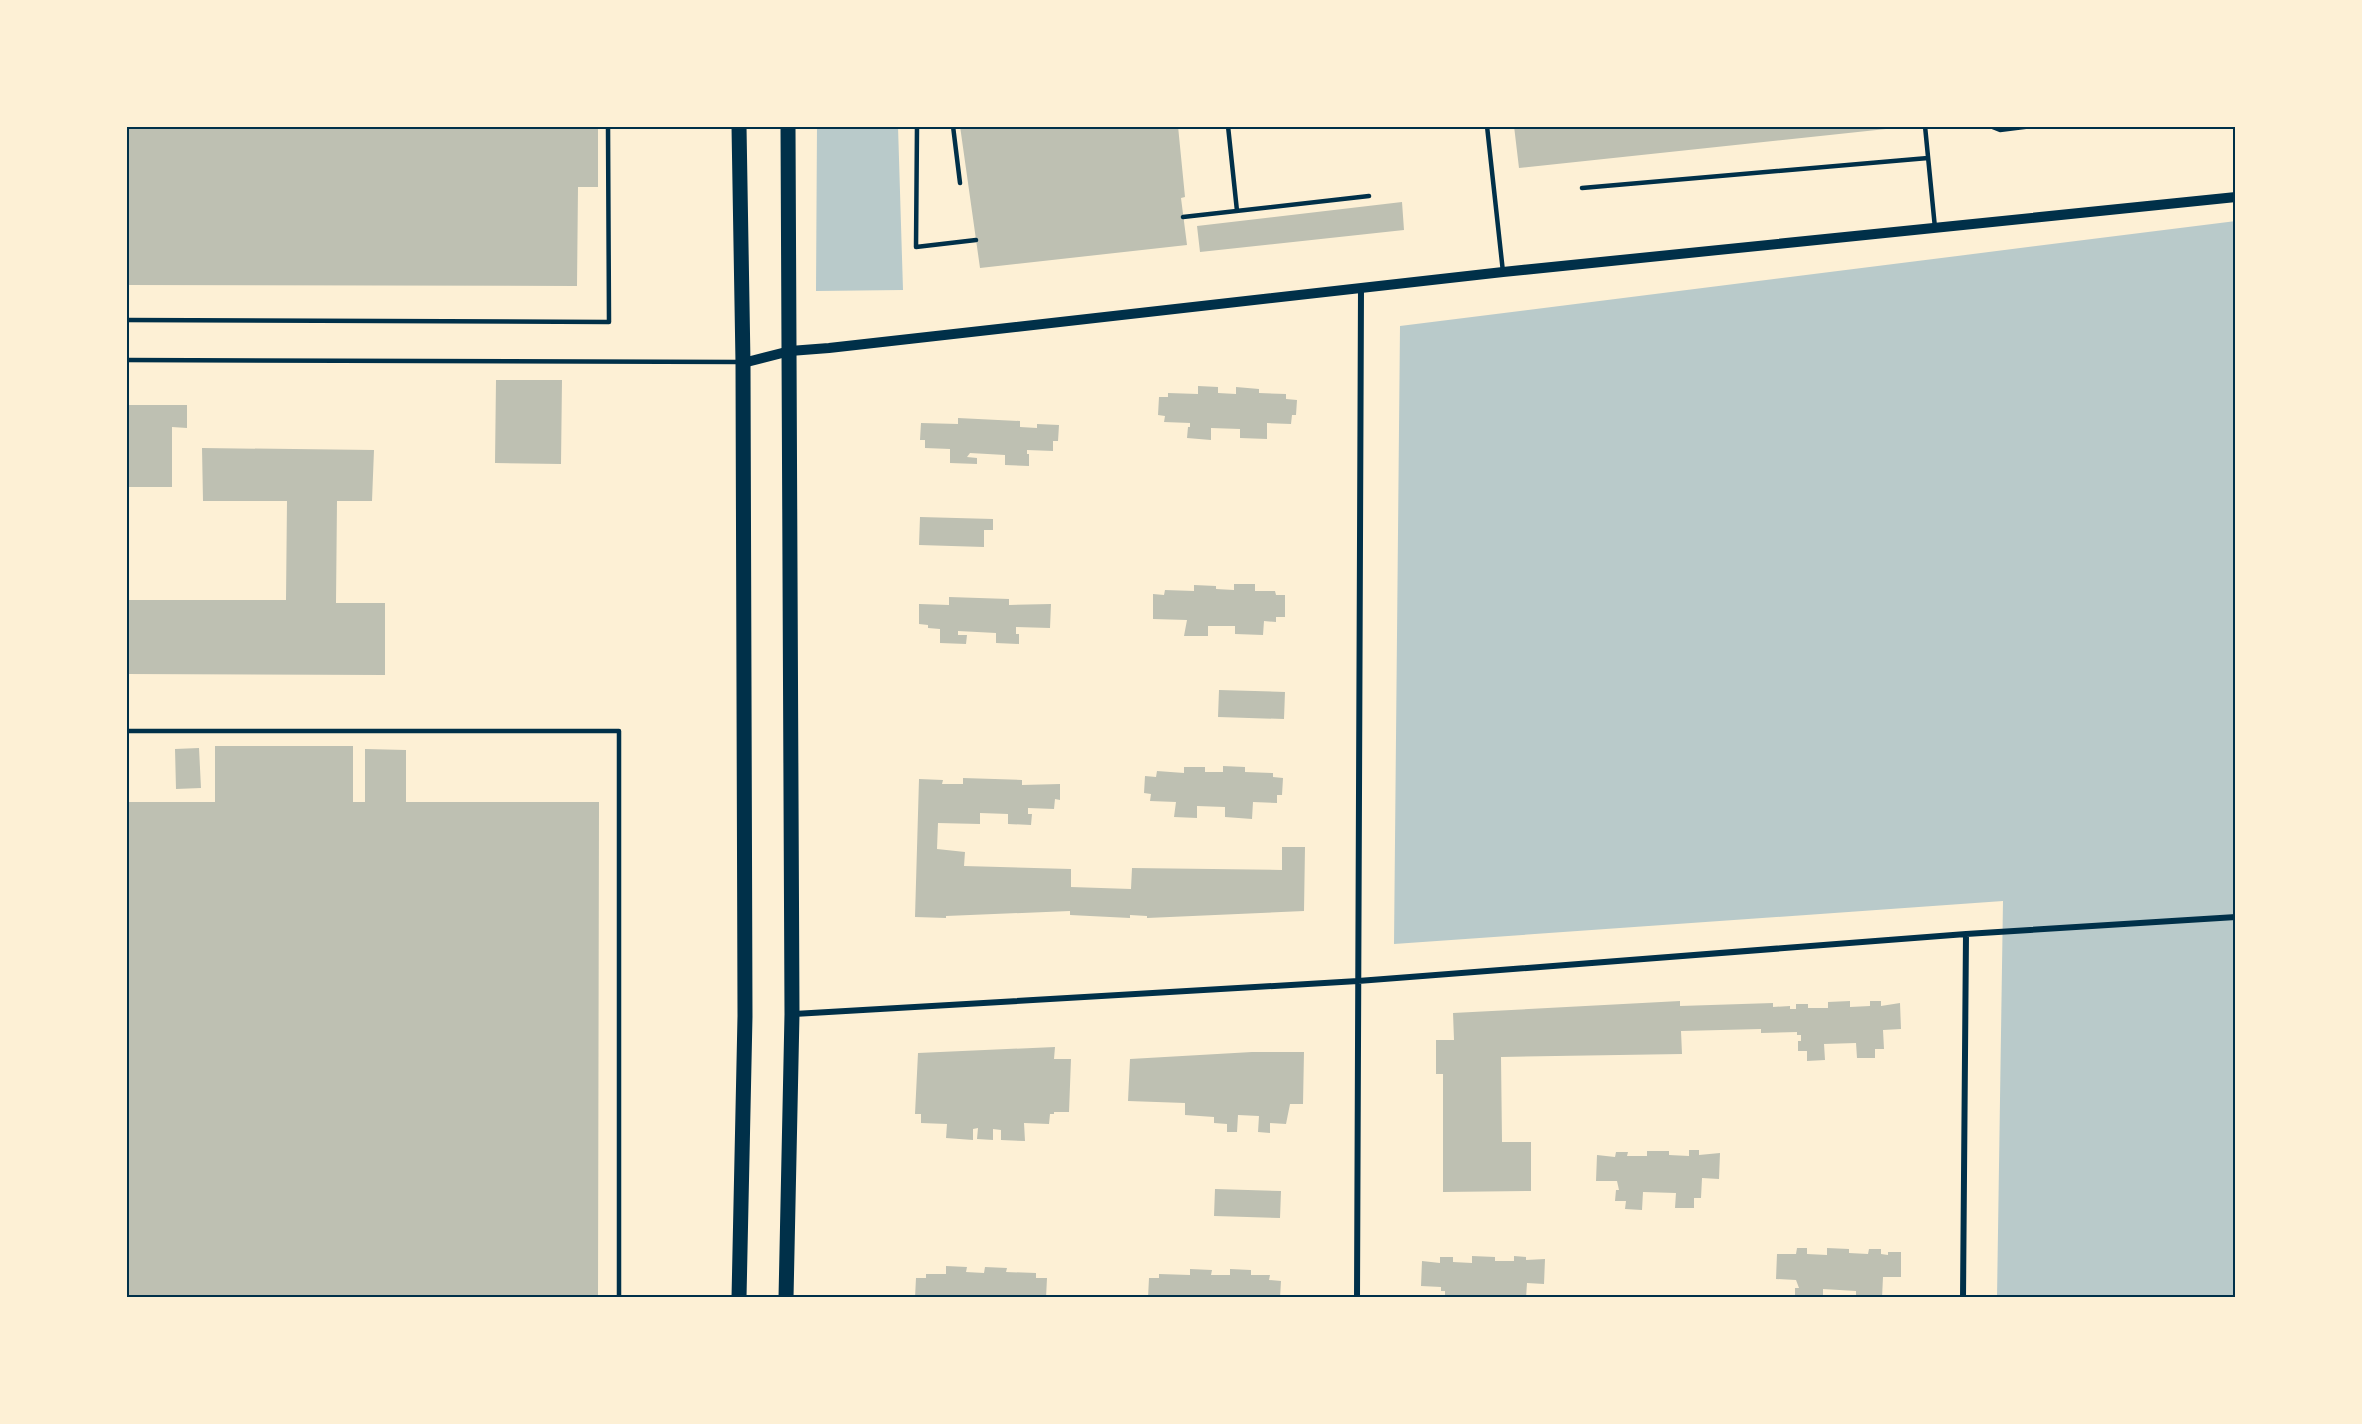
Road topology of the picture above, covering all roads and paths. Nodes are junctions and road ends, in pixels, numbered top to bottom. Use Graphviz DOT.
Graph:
graph roads {
  1 [pos="608,126"];
  2 [pos="739,126"];
  3 [pos="789,126"];
  4 [pos="917,126"];
  5 [pos="953,126"];
  6 [pos="1228,126"];
  7 [pos="1487,126"];
  8 [pos="1925,126"];
  9 [pos="1990,126"];
  10 [pos="2032,126"];
  11 [pos="1928,158"];
  12 [pos="960,183"];
  13 [pos="1582,188"];
  14 [pos="1369,196"];
  15 [pos="2236,197"];
  16 [pos="1237,212"];
  17 [pos="1183,218"];
  18 [pos="1935,228"];
  19 [pos="976,240"];
  20 [pos="1503,272"];
  21 [pos="1361,288"];
  22 [pos="126,320"];
  23 [pos="790,351"];
  24 [pos="126,360"];
  25 [pos="743,363"];
  26 [pos="126,731"];
  27 [pos="2236,917"];
  28 [pos="1966,934"];
  29 [pos="1358,981"];
  30 [pos="792,1014"];
  31 [pos="619,1298"];
  32 [pos="739,1298"];
  33 [pos="786,1298"];
  34 [pos="1357,1298"];
  35 [pos="1963,1298"];
  1 -- 22 [label="lane"];
  2 -- 25 [label="main road"];
  3 -- 23 [label="main road"];
  4 -- 19 [label="lane"];
  5 -- 12 [label="lane"];
  6 -- 16 [label="lane"];
  7 -- 20 [label="lane"];
  8 -- 11 [label="lane"];
  9 -- 10 [label="lane"];
  11 -- 13 [label="lane"];
  11 -- 18 [label="lane"];
  14 -- 16 [label="lane"];
  15 -- 18 [label="street"];
  16 -- 17 [label="lane"];
  18 -- 20 [label="street"];
  20 -- 21 [label="street"];
  21 -- 23 [label="street"];
  21 -- 29 [label="street"];
  23 -- 25 [label="street"];
  23 -- 30 [label="main road"];
  24 -- 25 [label="lane"];
  25 -- 32 [label="main road"];
  26 -- 31 [label="lane"];
  27 -- 28 [label="street"];
  28 -- 29 [label="street"];
  28 -- 35 [label="street"];
  29 -- 30 [label="street"];
  29 -- 34 [label="street"];
  30 -- 33 [label="main road"];
}
